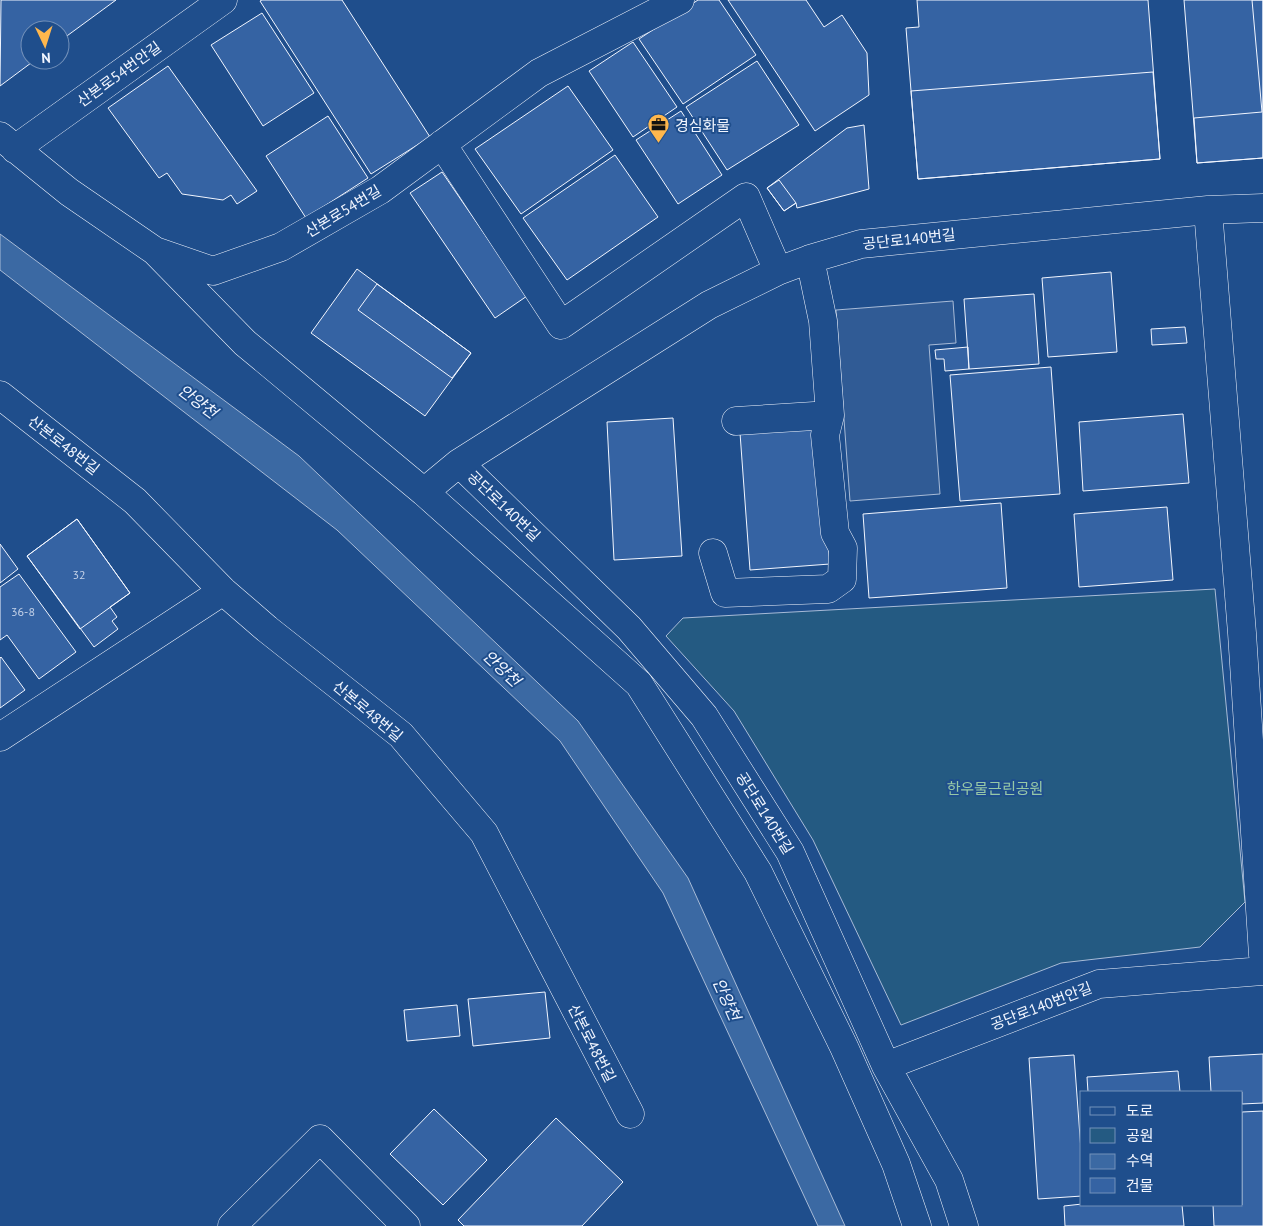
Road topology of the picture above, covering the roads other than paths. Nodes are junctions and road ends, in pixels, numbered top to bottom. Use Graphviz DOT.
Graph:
graph roads {
  1 [pos="223,0"];
  2 [pos="680,0"];
  3 [pos="8,143"];
  4 [pos="442,144"];
  5 [pos="1263,208"];
  6 [pos="1208,210"];
  7 [pos="155,251"];
  8 [pos="810,259"];
  9 [pos="778,272"];
  10 [pos="0,396"];
  11 [pos="830,415"];
  12 [pos="736,421"];
  13 [pos="459,462"];
  14 [pos="424,492"];
  15 [pos="714,553"];
  16 [pos="223,591"];
  17 [pos="1252,632"];
  18 [pos="0,738"];
  19 [pos="1263,955"];
  20 [pos="1263,971"];
  21 [pos="886,1066"];
  22 [pos="630,1114"];
  23 [pos="232,1226"];
  24 [pos="406,1226"];
  25 [pos="917,1226"];
  26 [pos="964,1226"];
  1 -- 3 [label="street, 산본로54번안길"];
  2 -- 4 [label="street, 산본로54번길"];
  3 -- 7 [label="street, 산본로54번길"];
  4 -- 7 [label="street, 산본로54번길"];
  4 -- 9 [label="street"];
  5 -- 6 [label="street, 공단로140번길"];
  6 -- 8 [label="street, 공단로140번길"];
  6 -- 17 [label="street"];
  7 -- 14 [label="street"];
  8 -- 9 [label="street, 공단로140번길"];
  8 -- 11 [label="street"];
  9 -- 13 [label="street, 공단로140번길"];
  10 -- 16 [label="street, 산본로48번길"];
  11 -- 12 [label="street"];
  11 -- 15 [label="street"];
  13 -- 14 [label="street"];
  13 -- 21 [label="street, 공단로140번길"];
  14 -- 25 [label="street"];
  16 -- 18 [label="street"];
  16 -- 22 [label="street, 산본로48번길"];
  17 -- 19 [label="street"];
  20 -- 21 [label="street, 공단로140번안길"];
  21 -- 26 [label="street, 공단로140번길"];
  23 -- 24 [label="street"];
}
